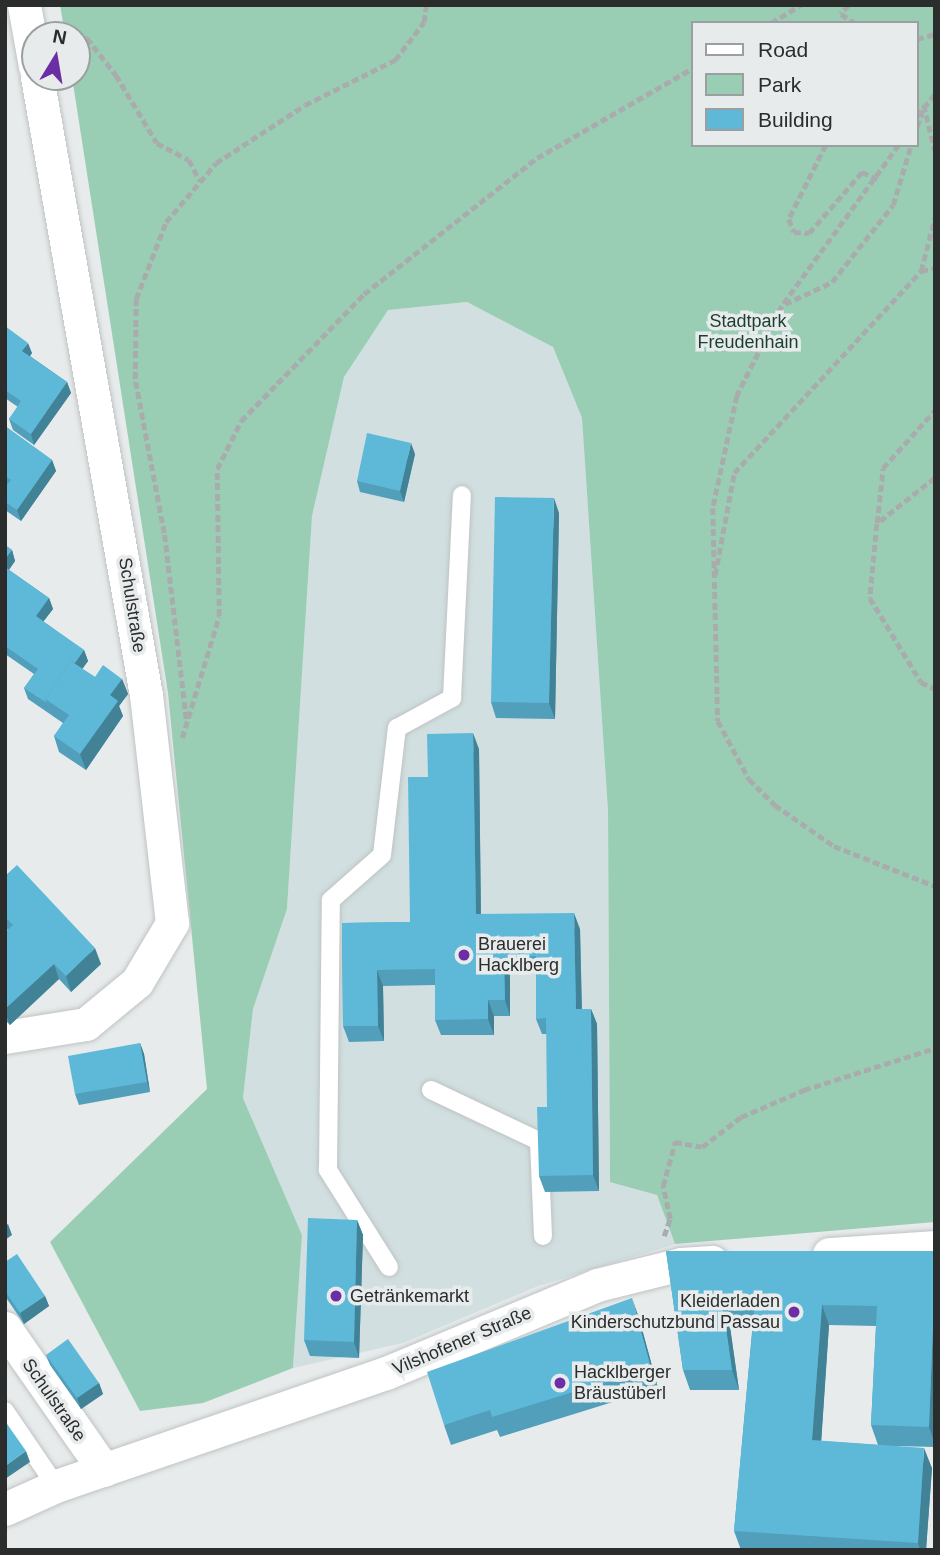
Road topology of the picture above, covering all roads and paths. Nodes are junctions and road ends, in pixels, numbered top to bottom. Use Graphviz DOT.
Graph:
graph roads {
  1 [pos="426,5"];
  2 [pos="801,5"];
  3 [pos="849,5"];
  4 [pos="25,7"];
  5 [pos="774,21"];
  6 [pos="852,21"];
  7 [pos="692,69"];
  8 [pos="39,91"];
  9 [pos="935,94"];
  10 [pos="924,105"];
  11 [pos="919,113"];
  12 [pos="919,121"];
  13 [pos="825,147"];
  14 [pos="898,147"];
  15 [pos="910,147"];
  16 [pos="935,151"];
  17 [pos="877,179"];
  18 [pos="200,181"];
  19 [pos="935,217"];
  20 [pos="935,268"];
  21 [pos="921,271"];
  22 [pos="782,306"];
  23 [pos="935,410"];
  24 [pos="935,478"];
  25 [pos="462,495"];
  26 [pos="877,524"];
  27 [pos="712,590"];
  28 [pos="935,690"];
  29 [pos="186,724"];
  30 [pos="179,750"];
  31 [pos="935,886"];
  32 [pos="5,1037"];
  33 [pos="935,1048"];
  34 [pos="431,1090"];
  35 [pos="543,1236"];
  36 [pos="935,1247"];
  37 [pos="801,1256"];
  38 [pos="748,1260"];
  39 [pos="389,1267"];
  40 [pos="652,1270"];
  41 [pos="5,1328"];
  42 [pos="5,1411"];
  43 [pos="104,1471"];
  44 [pos="56,1486"];
  45 [pos="5,1509"];
  1 -- 18 [label="path"];
  2 -- 5 [label="path"];
  3 -- 6 [label="path"];
  4 -- 18 [label="path"];
  7 -- 29 [label="path"];
  8 -- 32 [label="street, Schulstraße"];
  9 -- 10 [label="path"];
  10 -- 11 [label="path"];
  10 -- 12 [label="path"];
  10 -- 16 [label="path"];
  13 -- 17 [label="path"];
  14 -- 17 [label="path"];
  15 -- 22 [label="path"];
  17 -- 22 [label="path"];
  18 -- 29 [label="path"];
  19 -- 21 [label="path"];
  20 -- 21 [label="path"];
  21 -- 27 [label="path"];
  22 -- 27 [label="path"];
  23 -- 26 [label="path"];
  24 -- 26 [label="path"];
  25 -- 39 [label="lane"];
  26 -- 28 [label="path"];
  27 -- 31 [label="path"];
  29 -- 30 [label="path"];
  33 -- 40 [label="path"];
  34 -- 35 [label="lane"];
  36 -- 37 [label="street"];
  38 -- 40 [label="street, Vilshofener Straße"];
  40 -- 43 [label="street, Vilshofener Straße"];
  41 -- 43 [label="street, Schulstraße"];
  42 -- 44 [label="lane"];
  43 -- 44 [label="street, Vilshofener Straße"];
  44 -- 45 [label="street, Vilshofener Straße"];
}
